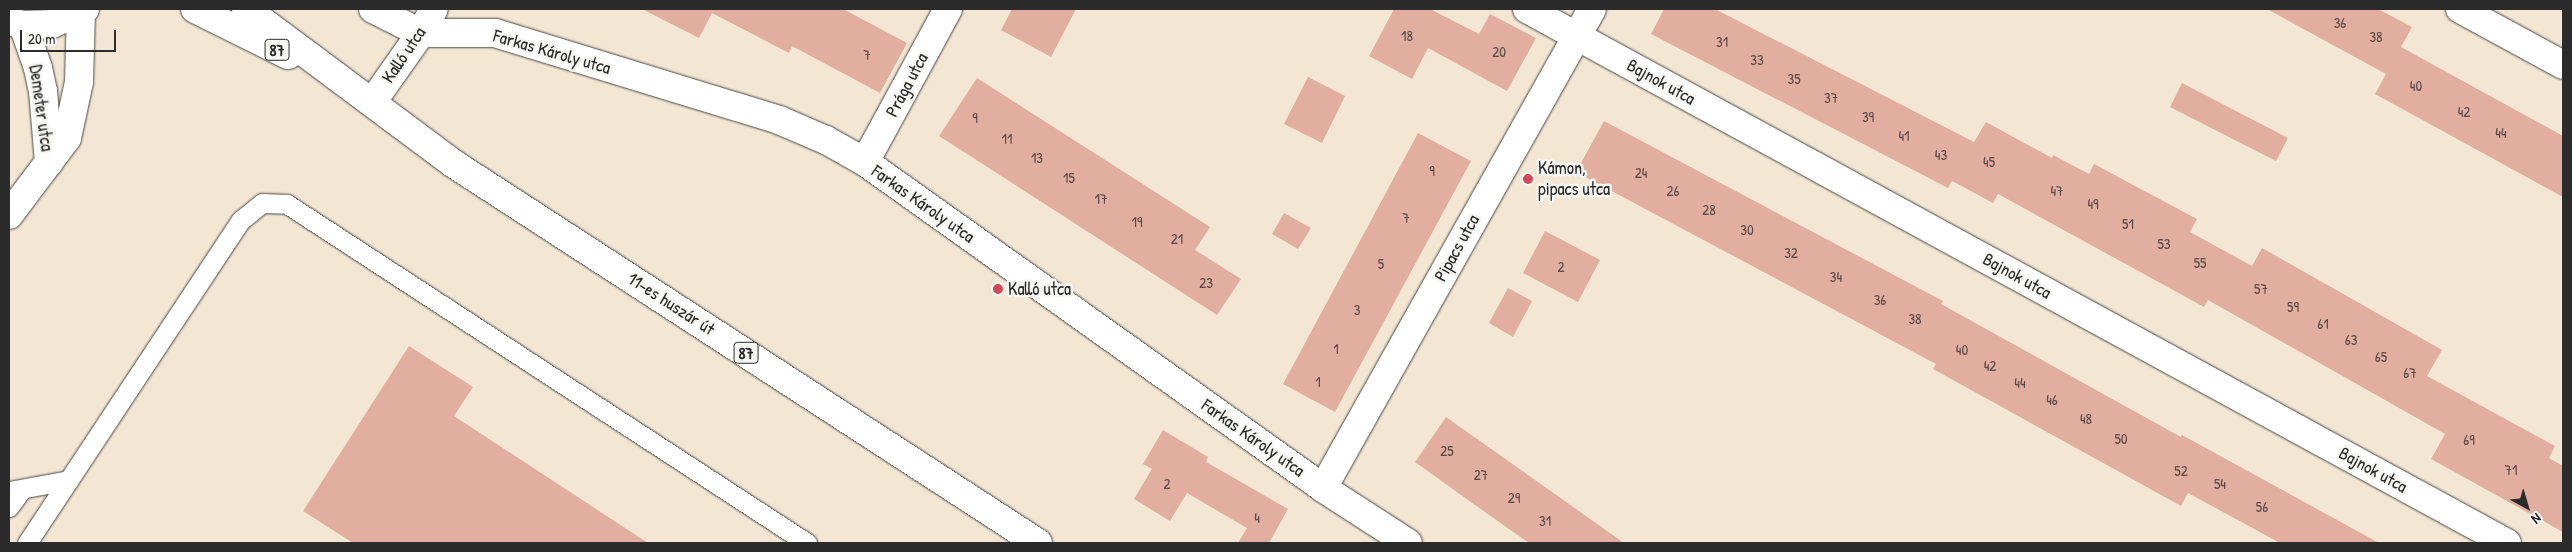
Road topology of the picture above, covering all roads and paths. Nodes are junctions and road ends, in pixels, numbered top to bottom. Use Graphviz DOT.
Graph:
graph roads {
  1 [pos="195,9"];
  2 [pos="246,9"];
  3 [pos="373,9"];
  4 [pos="434,9"];
  5 [pos="948,9"];
  6 [pos="1527,9"];
  7 [pos="1592,9"];
  8 [pos="2460,9"];
  9 [pos="83,10"];
  10 [pos="16,23"];
  11 [pos="421,33"];
  12 [pos="1576,36"];
  13 [pos="2563,65"];
  14 [pos="366,96"];
  15 [pos="865,162"];
  16 [pos="49,163"];
  17 [pos="9,214"];
  18 [pos="70,480"];
  19 [pos="1323,488"];
  20 [pos="15,490"];
  21 [pos="9,507"];
  22 [pos="27,543"];
  23 [pos="807,543"];
  24 [pos="1038,543"];
  25 [pos="1408,543"];
  26 [pos="2507,543"];
  1 -- 14 [label="street, 87"];
  2 -- 14 [label="street, 87"];
  3 -- 11 [label="street, Farkas Károly utca"];
  4 -- 11 [label="street, Kalló utca"];
  5 -- 15 [label="street, Prága utca"];
  6 -- 12 [label="street, Bajnok utca"];
  7 -- 12 [label="street, Pipacs utca"];
  8 -- 13 [label="street"];
  9 -- 10 [label="street"];
  9 -- 16 [label="street, Demeter utca"];
  10 -- 16 [label="street, Demeter utca"];
  11 -- 14 [label="street, Kalló utca"];
  11 -- 15 [label="street, Farkas Károly utca"];
  12 -- 19 [label="street, Pipacs utca"];
  12 -- 26 [label="street, Bajnok utca"];
  14 -- 24 [label="street, 11-es huszár út / 87"];
  15 -- 19 [label="street, Farkas Károly utca"];
  16 -- 17 [label="street, Demeter utca"];
  18 -- 20 [label="lane"];
  18 -- 22 [label="lane"];
  18 -- 23 [label="lane"];
  19 -- 25 [label="street, Farkas Károly utca"];
  20 -- 21 [label="lane"];
}
